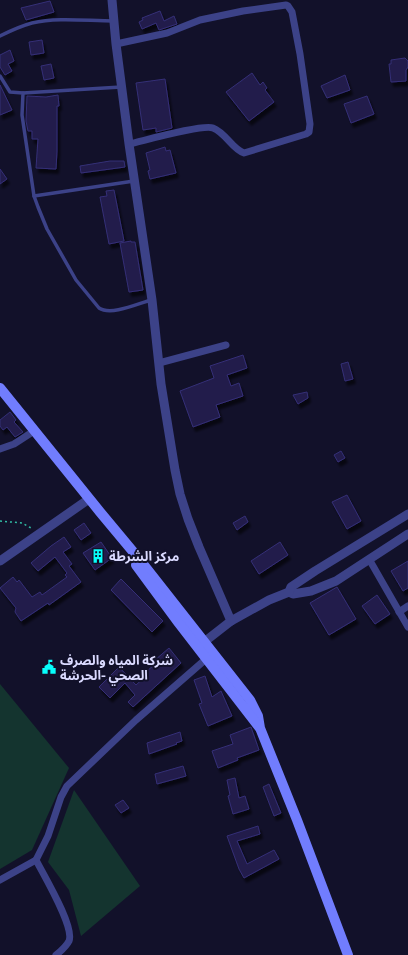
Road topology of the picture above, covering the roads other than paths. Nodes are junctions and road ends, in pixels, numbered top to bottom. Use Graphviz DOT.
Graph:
graph roads {
  1 [pos="112,0"];
  2 [pos="114,21"];
  3 [pos="0,36"];
  4 [pos="116,44"];
  5 [pos="0,76"];
  6 [pos="121,87"];
  7 [pos="23,93"];
  8 [pos="129,144"];
  9 [pos="134,181"];
  10 [pos="34,196"];
  11 [pos="152,300"];
  12 [pos="226,345"];
  13 [pos="159,363"];
  14 [pos="0,388"];
  15 [pos="34,431"];
  16 [pos="0,449"];
  17 [pos="89,499"];
  18 [pos="408,514"];
  19 [pos="408,534"];
  20 [pos="370,558"];
  21 [pos="0,561"];
  22 [pos="289,592"];
  23 [pos="408,606"];
  24 [pos="399,612"];
  25 [pos="231,621"];
  26 [pos="408,627"];
  27 [pos="201,645"];
  28 [pos="206,659"];
  29 [pos="260,728"];
  30 [pos="36,860"];
  31 [pos="0,880"];
  32 [pos="56,955"];
  33 [pos="348,955"];
  34 [pos="354,955"];
  1 -- 2 [label="street"];
  2 -- 3 [label="lane"];
  2 -- 4 [label="street"];
  4 -- 6 [label="street"];
  4 -- 8 [label="street"];
  5 -- 7 [label="lane"];
  6 -- 7 [label="lane"];
  6 -- 8 [label="street"];
  7 -- 10 [label="lane"];
  8 -- 9 [label="street"];
  9 -- 10 [label="lane"];
  9 -- 11 [label="street"];
  10 -- 11 [label="lane"];
  11 -- 13 [label="street"];
  12 -- 13 [label="street"];
  13 -- 25 [label="street"];
  14 -- 15 [label="main road"];
  15 -- 16 [label="street"];
  15 -- 17 [label="main road"];
  17 -- 21 [label="street"];
  17 -- 27 [label="main road"];
  18 -- 22 [label="street"];
  19 -- 20 [label="street"];
  20 -- 22 [label="street"];
  20 -- 24 [label="street"];
  22 -- 25 [label="street"];
  23 -- 24 [label="street"];
  24 -- 26 [label="street"];
  25 -- 27 [label="street"];
  27 -- 28 [label="main road"];
  27 -- 29 [label="main road"];
  28 -- 29 [label="main road"];
  28 -- 30 [label="street"];
  29 -- 33 [label="main road"];
  29 -- 34 [label="main road"];
  30 -- 31 [label="street"];
  30 -- 32 [label="street"];
}
